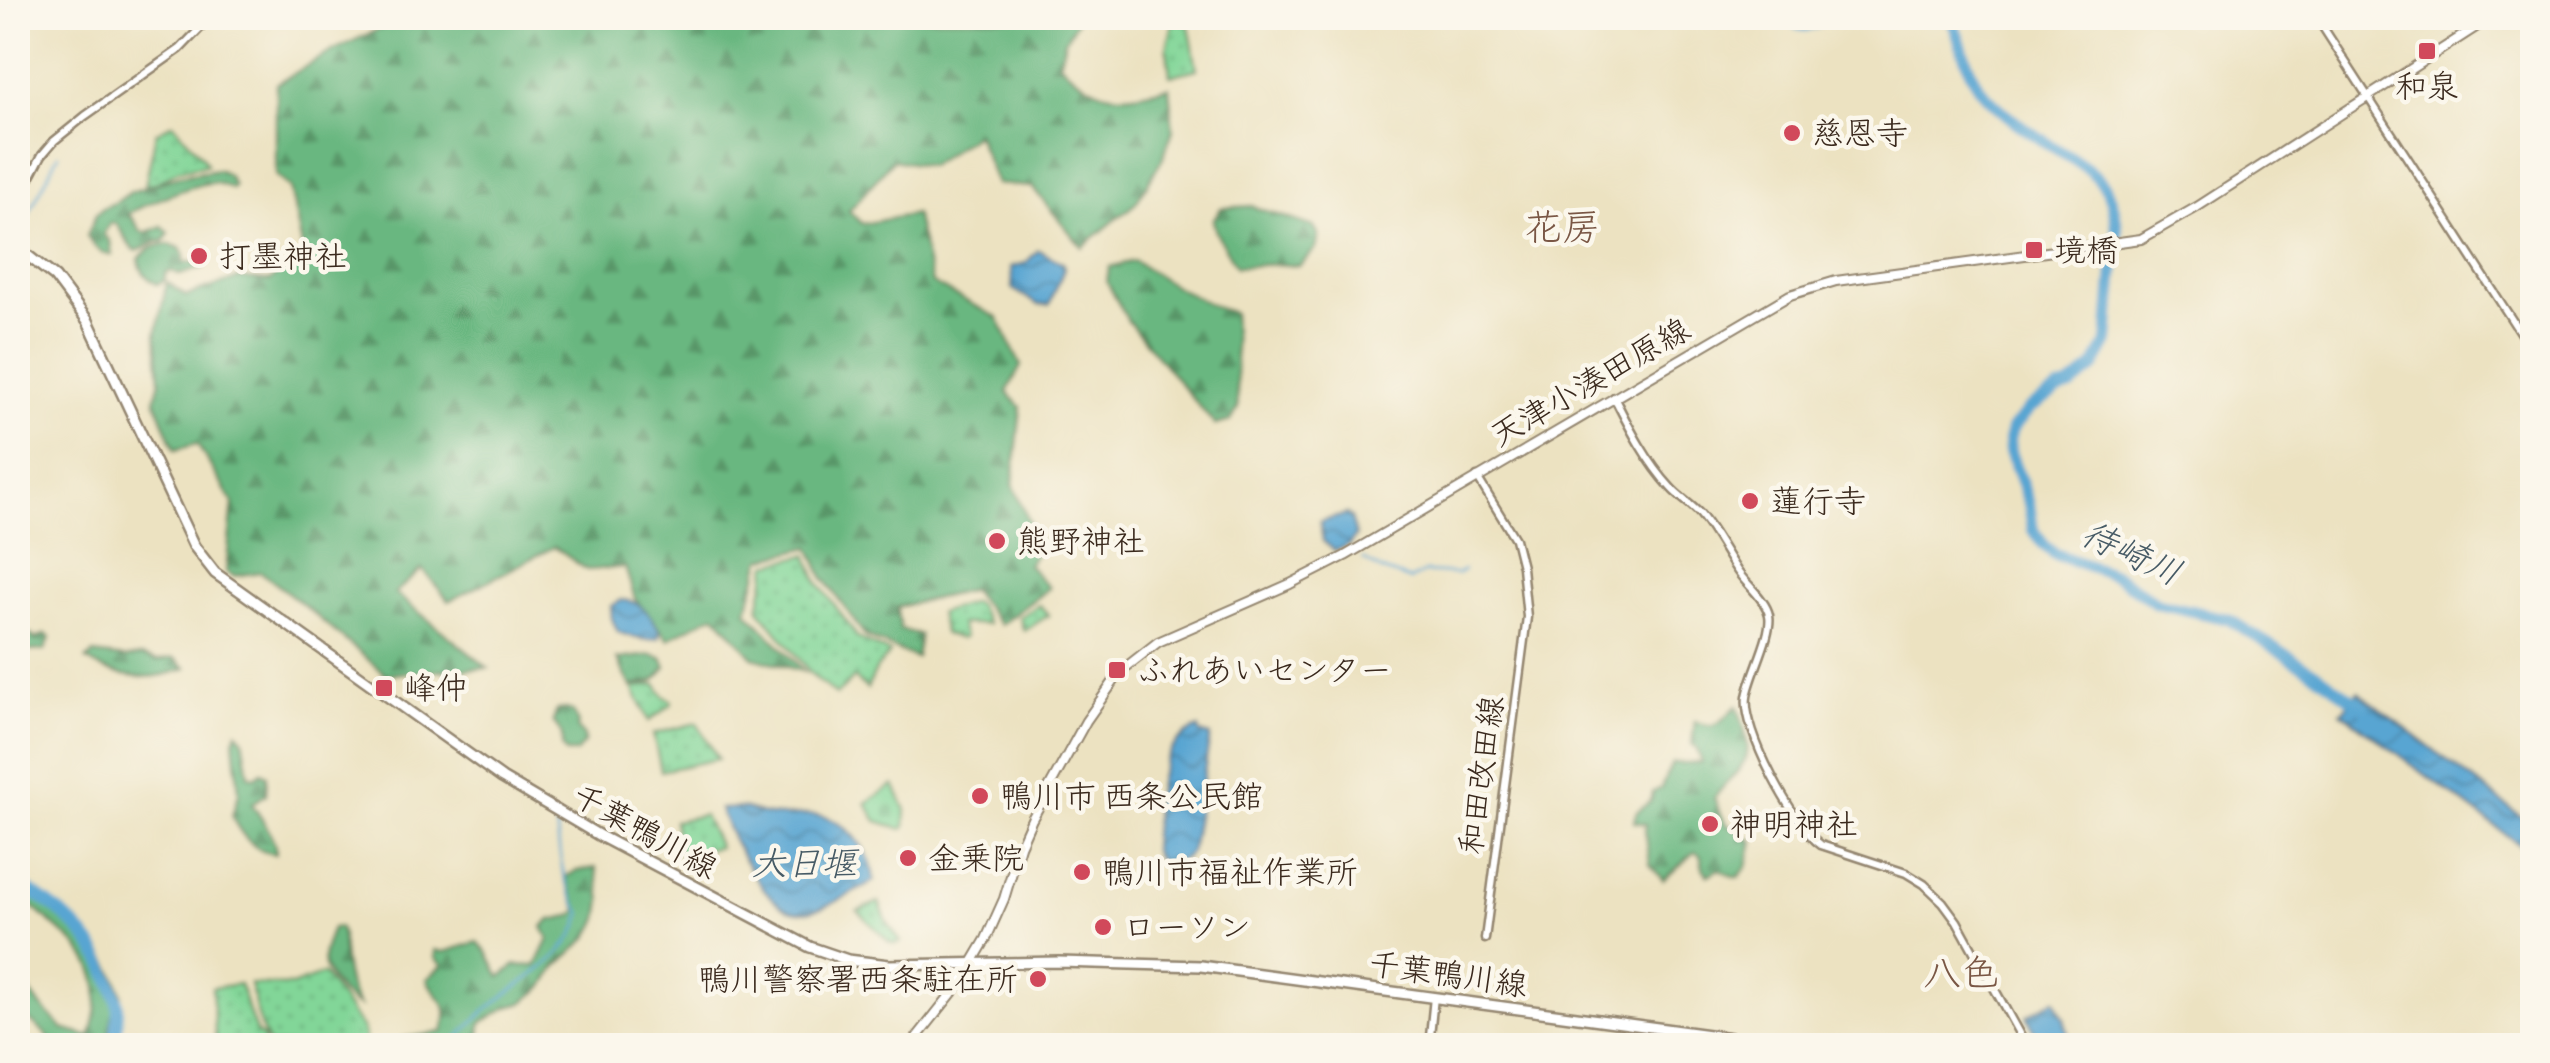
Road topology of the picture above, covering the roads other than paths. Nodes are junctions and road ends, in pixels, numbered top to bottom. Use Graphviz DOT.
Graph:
graph roads {
  1 [pos="210,18"];
  2 [pos="2316,18"];
  3 [pos="2490,18"];
  4 [pos="2368,98"];
  5 [pos="18,200"];
  6 [pos="18,248"];
  7 [pos="2532,351"];
  8 [pos="1614,397"];
  9 [pos="1477,477"];
  10 [pos="1485,939"];
  11 [pos="971,965"];
  12 [pos="1434,997"];
  13 [pos="910,1046"];
  14 [pos="1429,1046"];
  15 [pos="1791,1046"];
  16 [pos="2026,1046"];
  1 -- 5 [label="street"];
  2 -- 4 [label="street"];
  3 -- 4 [label="main road, 天津小湊田原線"];
  4 -- 7 [label="street"];
  4 -- 8 [label="main road, 天津小湊田原線"];
  6 -- 11 [label="main road, 千葉鴨川線"];
  8 -- 9 [label="main road, 天津小湊田原線"];
  8 -- 16 [label="street"];
  9 -- 10 [label="street, 和田改田線"];
  9 -- 11 [label="main road, 天津小湊田原線"];
  11 -- 12 [label="main road, 千葉鴨川線"];
  11 -- 13 [label="main road, 天津小湊田原線"];
  12 -- 14 [label="street"];
  12 -- 15 [label="main road, 千葉鴨川線"];
}
